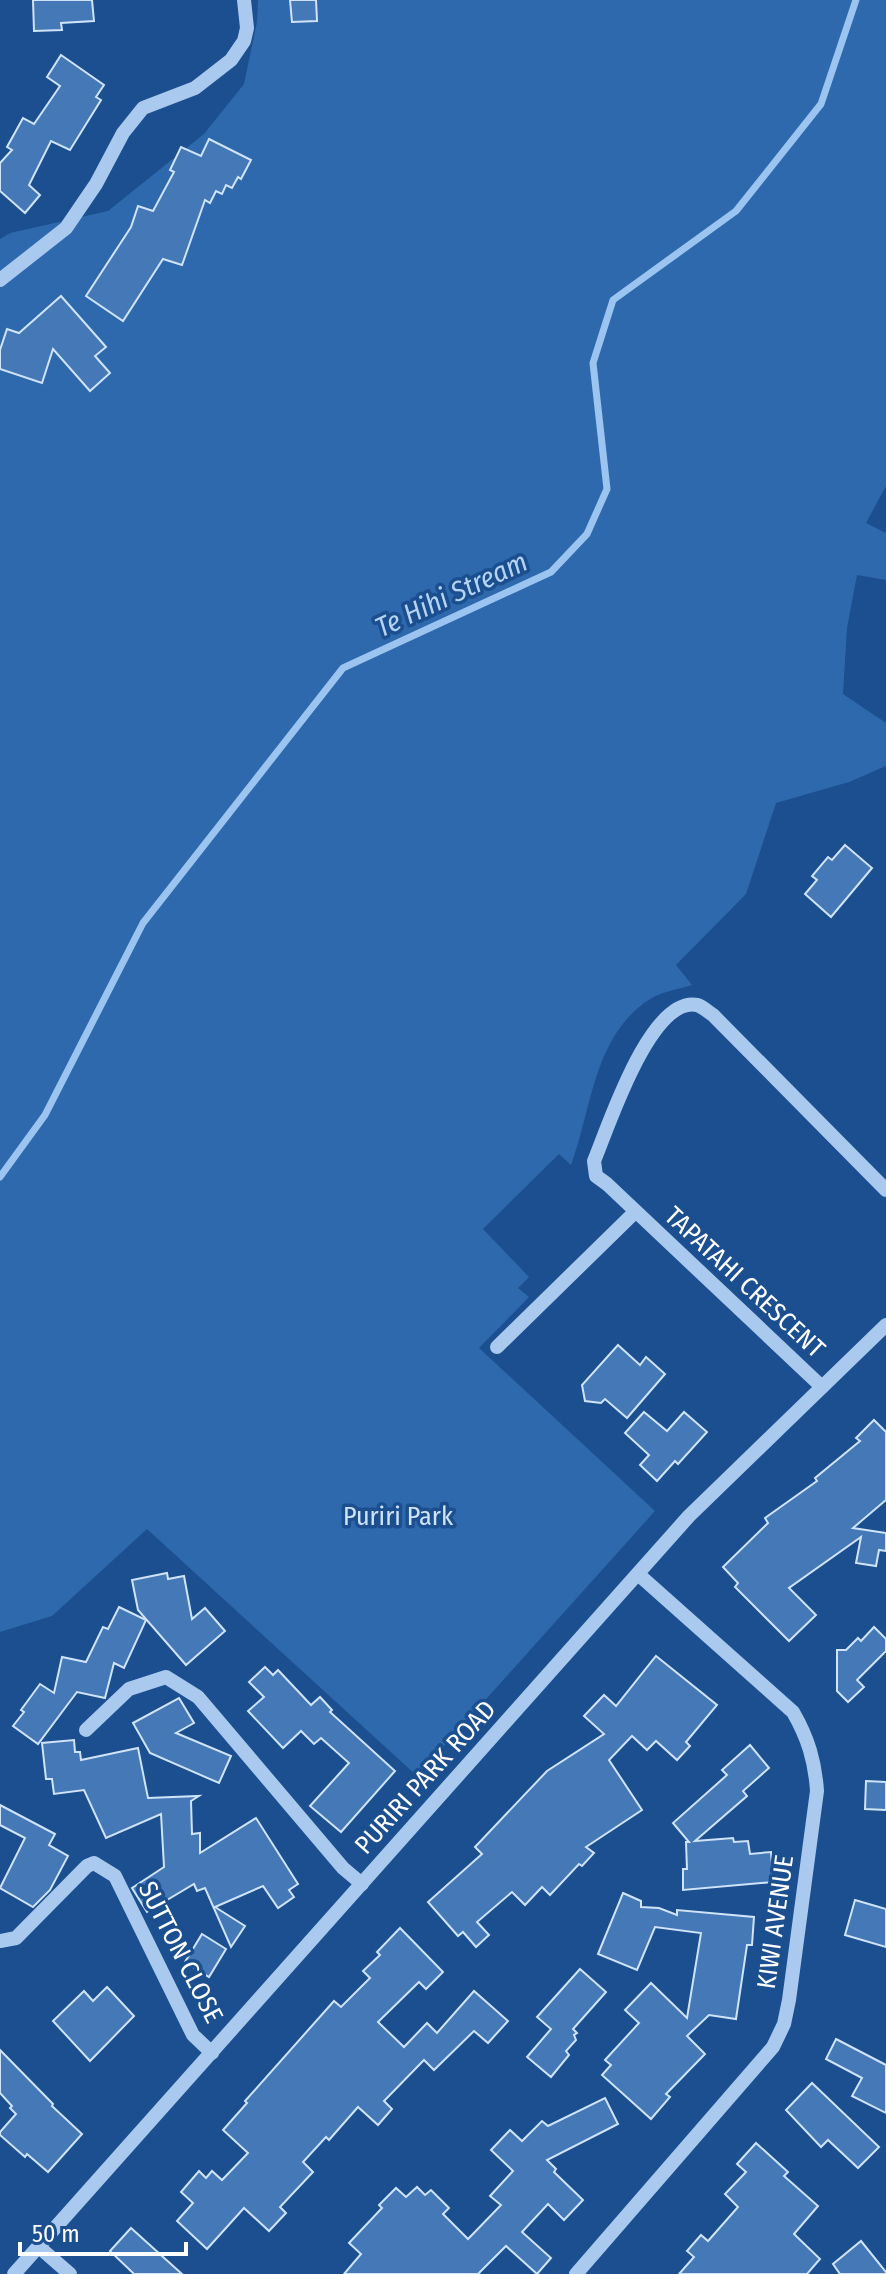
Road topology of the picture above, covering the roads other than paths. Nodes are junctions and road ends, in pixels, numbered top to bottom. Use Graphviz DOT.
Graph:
graph roads {
  1 [pos="244,0"];
  2 [pos="0,280"];
  3 [pos="886,1190"];
  4 [pos="635,1212"];
  5 [pos="886,1325"];
  6 [pos="497,1347"];
  7 [pos="822,1387"];
  8 [pos="638,1574"];
  9 [pos="86,1730"];
  10 [pos="362,1884"];
  11 [pos="0,1941"];
  12 [pos="212,2053"];
  13 [pos="39,2247"];
  14 [pos="14,2274"];
  15 [pos="70,2274"];
  16 [pos="576,2274"];
  1 -- 2 [label="street"];
  3 -- 4 [label="street, TAPATAHI CRESCENT"];
  4 -- 6 [label="street, TAPATAHI CRESCENT"];
  4 -- 7 [label="street, TAPATAHI CRESCENT"];
  5 -- 7 [label="street, PURIRI PARK ROAD"];
  7 -- 8 [label="street, PURIRI PARK ROAD"];
  8 -- 10 [label="street, PURIRI PARK ROAD"];
  8 -- 16 [label="street, KIWI AVENUE"];
  9 -- 10 [label="street"];
  10 -- 12 [label="street, PURIRI PARK ROAD"];
  11 -- 12 [label="street, SUTTON CLOSE"];
  12 -- 13 [label="street, PURIRI PARK ROAD"];
  13 -- 14 [label="street, PURIRI PARK ROAD"];
  13 -- 15 [label="street"];
}
